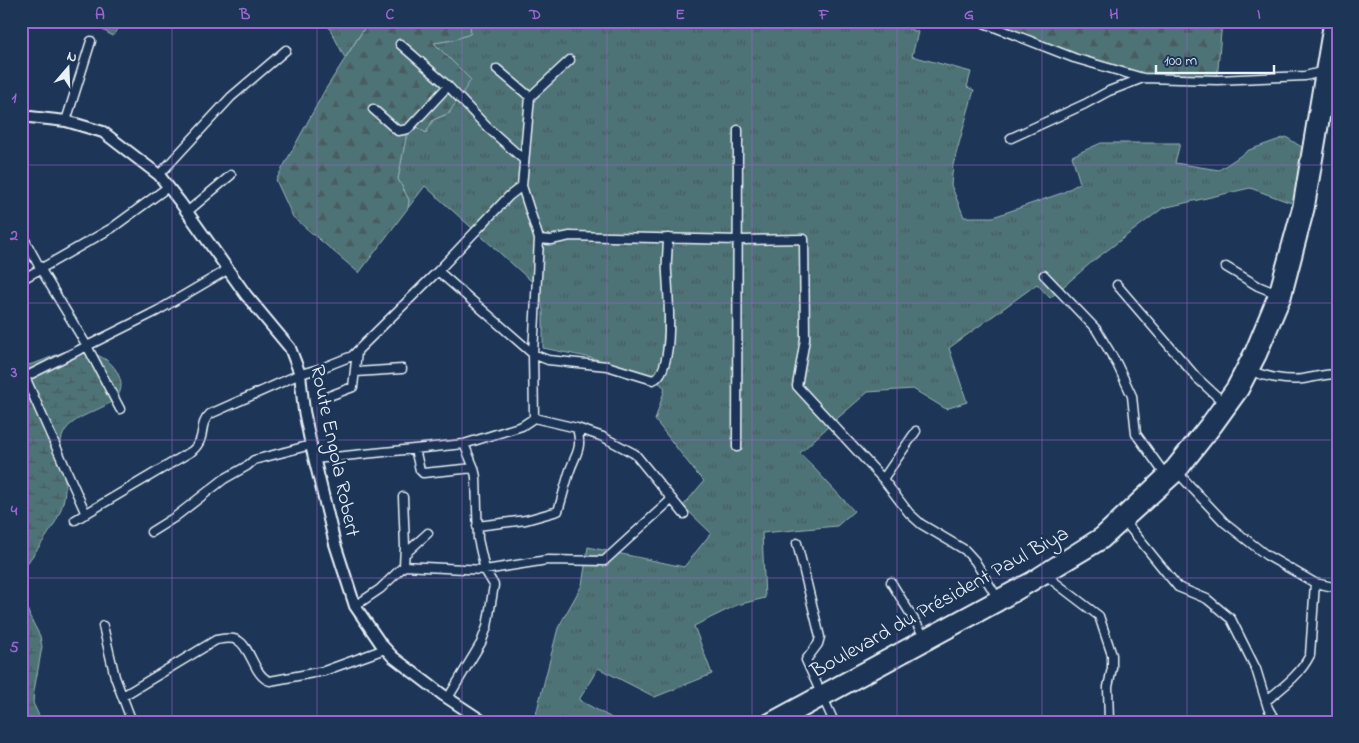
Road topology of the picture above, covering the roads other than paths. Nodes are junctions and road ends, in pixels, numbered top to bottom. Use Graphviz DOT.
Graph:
graph roads {
  1 [pos="984,21"];
  2 [pos="1330,21"];
  3 [pos="1338,32"];
  4 [pos="91,40"];
  5 [pos="400,44"];
  6 [pos="1336,48"];
  7 [pos="286,50"];
  8 [pos="570,60"];
  9 [pos="496,69"];
  10 [pos="1321,72"];
  11 [pos="1142,78"];
  12 [pos="448,86"];
  13 [pos="530,97"];
  14 [pos="373,109"];
  15 [pos="21,116"];
  16 [pos="66,121"];
  17 [pos="738,130"];
  18 [pos="1010,138"];
  19 [pos="524,160"];
  20 [pos="159,175"];
  21 [pos="231,175"];
  22 [pos="522,186"];
  23 [pos="168,187"];
  24 [pos="187,212"];
  25 [pos="21,233"];
  26 [pos="668,238"];
  27 [pos="539,239"];
  28 [pos="738,240"];
  29 [pos="1226,267"];
  30 [pos="40,268"];
  31 [pos="227,270"];
  32 [pos="438,271"];
  33 [pos="1044,275"];
  34 [pos="21,280"];
  35 [pos="1117,285"];
  36 [pos="1275,293"];
  37 [pos="87,346"];
  38 [pos="358,352"];
  39 [pos="533,354"];
  40 [pos="402,369"];
  41 [pos="1248,369"];
  42 [pos="356,372"];
  43 [pos="300,374"];
  44 [pos="1338,374"];
  45 [pos="23,378"];
  46 [pos="329,396"];
  47 [pos="1222,401"];
  48 [pos="120,410"];
  49 [pos="534,418"];
  50 [pos="578,428"];
  51 [pos="916,430"];
  52 [pos="464,444"];
  53 [pos="311,445"];
  54 [pos="737,447"];
  55 [pos="416,449"];
  56 [pos="314,459"];
  57 [pos="474,468"];
  58 [pos="1164,473"];
  59 [pos="1179,474"];
  60 [pos="883,479"];
  61 [pos="403,497"];
  62 [pos="672,499"];
  63 [pos="86,514"];
  64 [pos="684,514"];
  65 [pos="75,520"];
  66 [pos="1126,523"];
  67 [pos="477,526"];
  68 [pos="151,532"];
  69 [pos="428,533"];
  70 [pos="797,543"];
  71 [pos="404,554"];
  72 [pos="404,566"];
  73 [pos="485,570"];
  74 [pos="1048,577"];
  75 [pos="891,582"];
  76 [pos="1315,583"];
  77 [pos="1338,588"];
  78 [pos="999,600"];
  79 [pos="355,606"];
  80 [pos="103,626"];
  81 [pos="924,636"];
  82 [pos="386,649"];
  83 [pos="124,696"];
  84 [pos="822,696"];
  85 [pos="448,698"];
  86 [pos="1266,701"];
  87 [pos="132,722"];
  88 [pos="484,722"];
  89 [pos="764,722"];
  90 [pos="783,722"];
  91 [pos="834,722"];
  92 [pos="1109,722"];
  93 [pos="1276,722"];
  1 -- 11 [label="street"];
  2 -- 10 [label="main road, Boulevard du Président Paul Biya"];
  3 -- 6 [label="main road, Boulevard du Président Paul Biya"];
  4 -- 16 [label="street"];
  5 -- 12 [label="street"];
  6 -- 41 [label="main road, Boulevard du Président Paul Biya"];
  7 -- 20 [label="street"];
  8 -- 13 [label="street"];
  9 -- 13 [label="street"];
  10 -- 11 [label="street"];
  10 -- 36 [label="main road, Boulevard du Président Paul Biya"];
  11 -- 18 [label="street"];
  12 -- 14 [label="street"];
  12 -- 19 [label="street"];
  13 -- 19 [label="street"];
  15 -- 16 [label="street, Route Engola Robert"];
  16 -- 20 [label="street, Route Engola Robert"];
  17 -- 28 [label="street"];
  19 -- 22 [label="street"];
  20 -- 23 [label="street, Route Engola Robert"];
  21 -- 24 [label="street"];
  22 -- 27 [label="street"];
  22 -- 32 [label="street"];
  23 -- 24 [label="street, Route Engola Robert"];
  23 -- 30 [label="street"];
  24 -- 31 [label="street, Route Engola Robert"];
  25 -- 30 [label="street"];
  26 -- 27 [label="street"];
  26 -- 28 [label="street"];
  26 -- 39 [label="street"];
  27 -- 39 [label="street"];
  28 -- 54 [label="street"];
  28 -- 60 [label="street"];
  29 -- 36 [label="street"];
  30 -- 34 [label="street"];
  30 -- 37 [label="street"];
  31 -- 37 [label="street"];
  31 -- 43 [label="street, Route Engola Robert"];
  32 -- 38 [label="street"];
  32 -- 39 [label="street"];
  33 -- 58 [label="street"];
  35 -- 47 [label="street"];
  36 -- 41 [label="main road, Boulevard du Président Paul Biya"];
  37 -- 45 [label="street"];
  37 -- 48 [label="street"];
  38 -- 42 [label="street"];
  38 -- 43 [label="street"];
  39 -- 49 [label="street"];
  40 -- 42 [label="street"];
  41 -- 44 [label="street"];
  41 -- 47 [label="main road, Boulevard du Président Paul Biya"];
  41 -- 59 [label="main road, Boulevard du Président Paul Biya"];
  42 -- 46 [label="street"];
  43 -- 53 [label="street, Route Engola Robert"];
  43 -- 63 [label="street"];
  45 -- 63 [label="street"];
  47 -- 58 [label="main road, Boulevard du Président Paul Biya"];
  49 -- 50 [label="street"];
  49 -- 52 [label="street"];
  50 -- 62 [label="street"];
  50 -- 67 [label="street"];
  51 -- 60 [label="street"];
  52 -- 55 [label="street"];
  52 -- 57 [label="street"];
  53 -- 56 [label="street, Route Engola Robert"];
  53 -- 68 [label="street"];
  55 -- 56 [label="street"];
  55 -- 57 [label="street"];
  56 -- 79 [label="street, Route Engola Robert"];
  57 -- 67 [label="street"];
  58 -- 78 [label="main road, Boulevard du Président Paul Biya"];
  59 -- 66 [label="main road, Boulevard du Président Paul Biya"];
  59 -- 76 [label="street"];
  60 -- 78 [label="street"];
  61 -- 71 [label="street"];
  62 -- 64 [label="street"];
  62 -- 73 [label="street"];
  63 -- 65 [label="street"];
  66 -- 74 [label="main road, Boulevard du Président Paul Biya"];
  66 -- 86 [label="street"];
  67 -- 73 [label="street"];
  69 -- 71 [label="street"];
  70 -- 84 [label="street"];
  71 -- 72 [label="street"];
  72 -- 73 [label="street"];
  72 -- 79 [label="street"];
  73 -- 85 [label="street"];
  74 -- 78 [label="main road, Boulevard du Président Paul Biya"];
  74 -- 92 [label="street"];
  75 -- 81 [label="street"];
  76 -- 77 [label="street"];
  76 -- 86 [label="street"];
  78 -- 81 [label="main road, Boulevard du Président Paul Biya"];
  78 -- 84 [label="main road, Boulevard du Président Paul Biya"];
  79 -- 82 [label="street, Route Engola Robert"];
  80 -- 83 [label="street"];
  81 -- 84 [label="main road, Boulevard du Président Paul Biya"];
  82 -- 83 [label="street"];
  82 -- 85 [label="street, Route Engola Robert"];
  83 -- 87 [label="street"];
  84 -- 89 [label="main road, Boulevard du Président Paul Biya"];
  84 -- 90 [label="main road, Boulevard du Président Paul Biya"];
  84 -- 91 [label="street"];
  85 -- 88 [label="street, Route Engola Robert"];
  86 -- 93 [label="street"];
}
